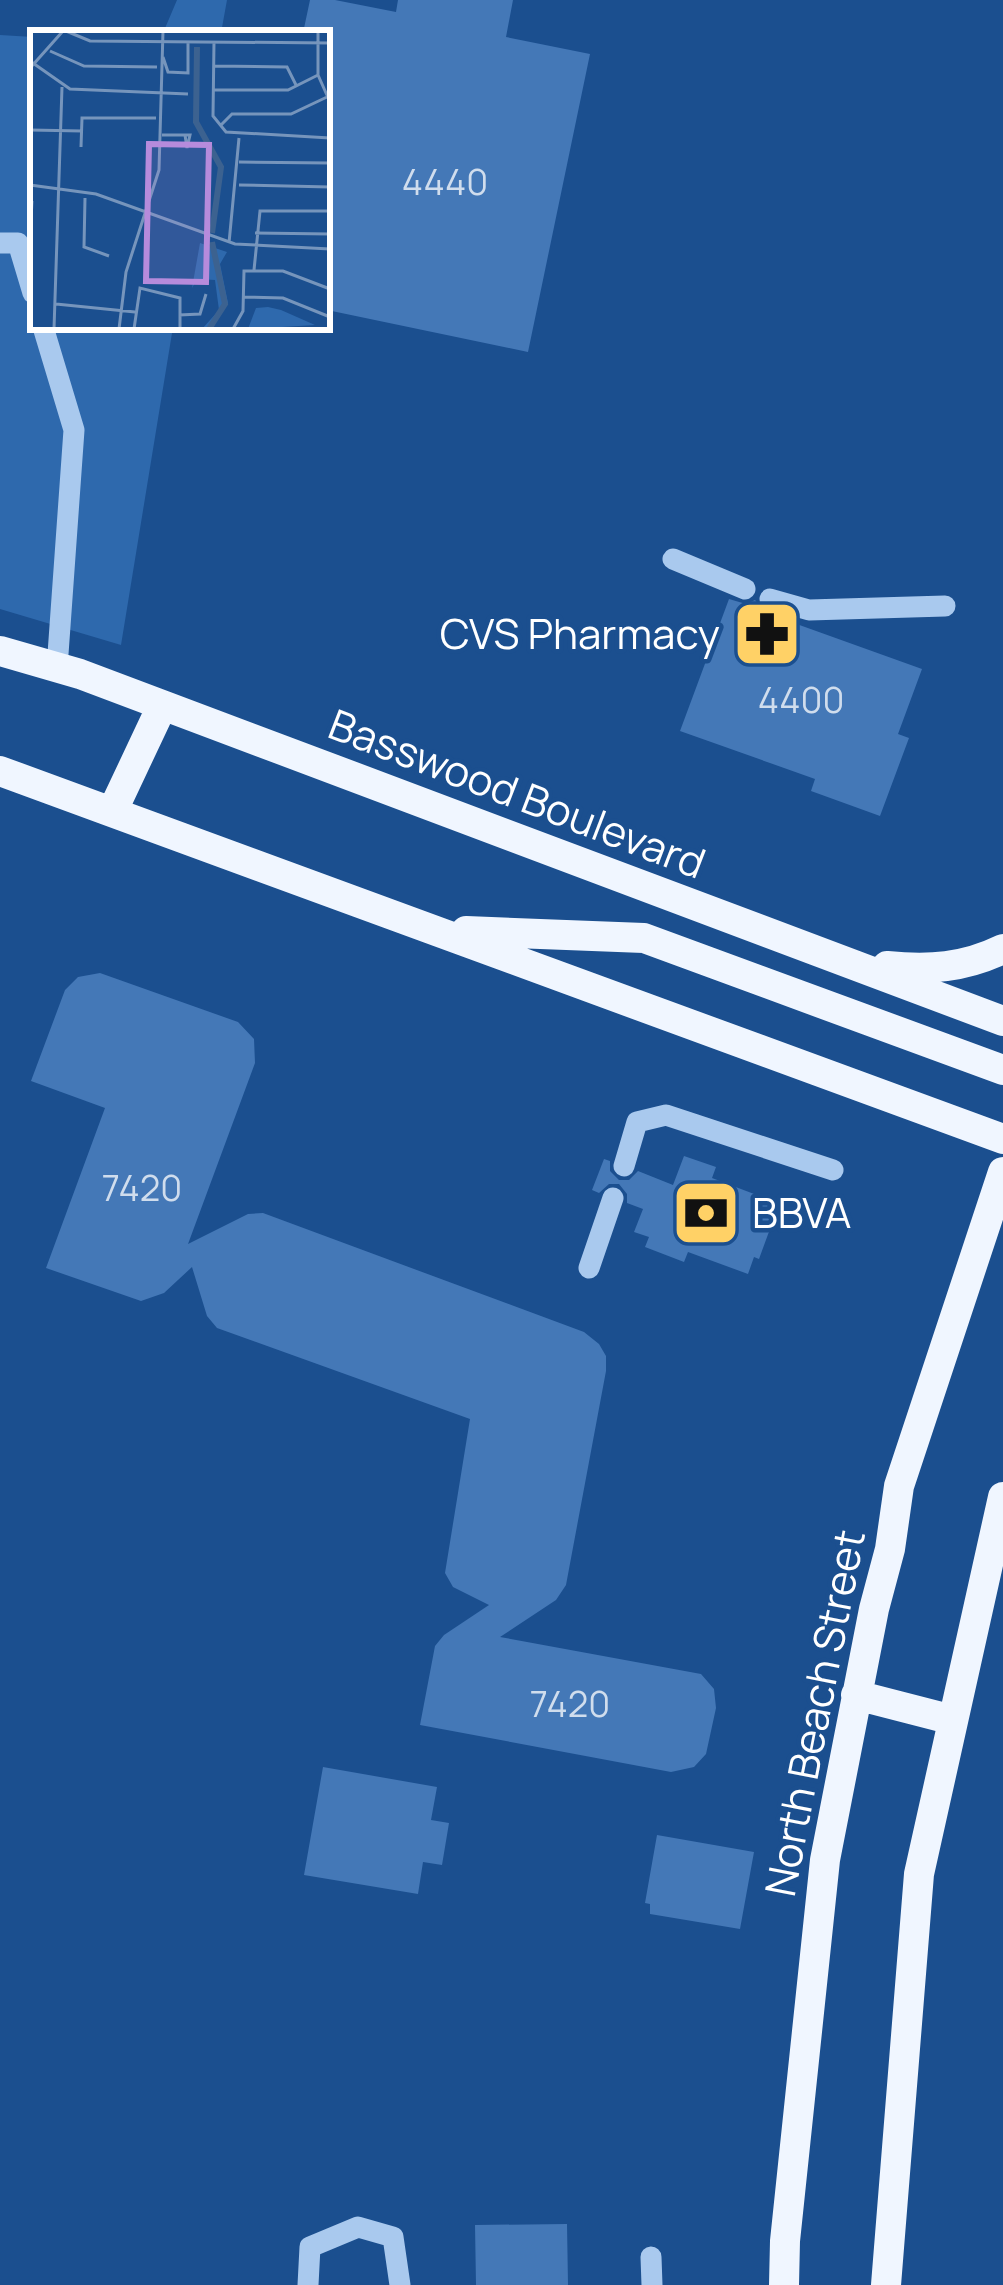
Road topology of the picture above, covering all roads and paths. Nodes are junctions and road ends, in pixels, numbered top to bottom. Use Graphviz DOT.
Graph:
graph roads {
  1 [pos="17,243"];
  2 [pos="30,283"];
  3 [pos="45,330"];
  4 [pos="674,559"];
  5 [pos="745,589"];
  6 [pos="770,598"];
  7 [pos="945,606"];
  8 [pos="6,653"];
  9 [pos="57,668"];
  10 [pos="162,706"];
  11 [pos="0,771"];
  12 [pos="113,810"];
  13 [pos="436,929"];
  14 [pos="1003,949"];
  15 [pos="845,962"];
  16 [pos="1003,1021"];
  17 [pos="1003,1070"];
  18 [pos="1003,1139"];
  19 [pos="623,1166"];
  20 [pos="833,1170"];
  21 [pos="1003,1172"];
  22 [pos="613,1198"];
  23 [pos="589,1268"];
  24 [pos="1003,1497"];
  25 [pos="856,1695"];
  26 [pos="953,1720"];
  27 [pos="652,2257"];
  28 [pos="308,2285"];
  29 [pos="400,2285"];
  30 [pos="652,2285"];
  31 [pos="784,2285"];
  32 [pos="886,2285"];
  1 -- 2 [label="lane"];
  3 -- 9 [label="lane"];
  4 -- 5 [label="lane"];
  6 -- 7 [label="lane"];
  8 -- 9 [label="main road, Basswood Boulevard"];
  9 -- 10 [label="main road, Basswood Boulevard"];
  10 -- 12 [label="main road"];
  10 -- 15 [label="main road, Basswood Boulevard"];
  11 -- 12 [label="main road"];
  12 -- 13 [label="main road"];
  13 -- 17 [label="main road"];
  13 -- 18 [label="main road"];
  14 -- 15 [label="main road"];
  15 -- 16 [label="main road, Basswood Boulevard"];
  19 -- 20 [label="lane"];
  21 -- 25 [label="main road, North Beach Street"];
  22 -- 23 [label="lane"];
  24 -- 26 [label="main road"];
  25 -- 26 [label="main road"];
  25 -- 31 [label="main road, North Beach Street"];
  26 -- 32 [label="main road"];
  27 -- 30 [label="lane"];
  28 -- 29 [label="lane"];
}
